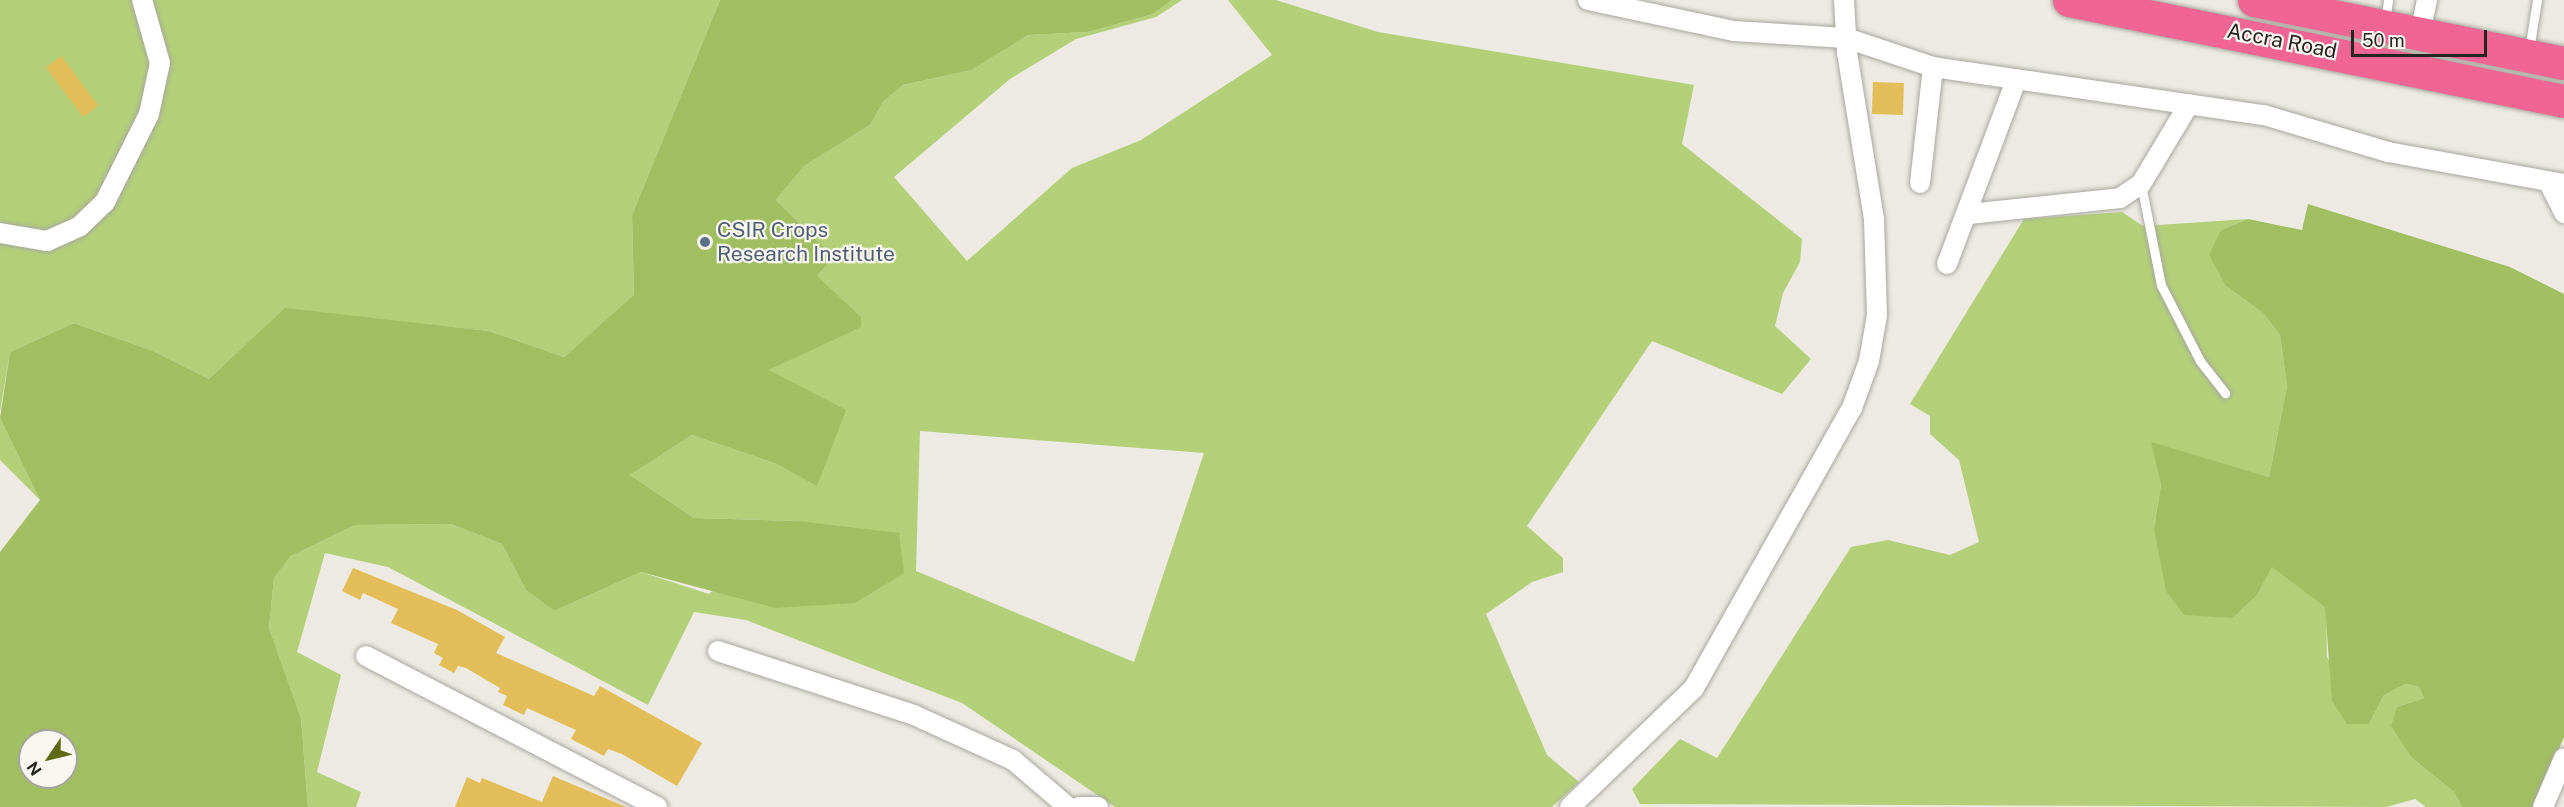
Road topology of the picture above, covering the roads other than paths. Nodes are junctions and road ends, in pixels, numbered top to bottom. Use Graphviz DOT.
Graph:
graph roads {
  1 [pos="142,0"];
  2 [pos="1588,0"];
  3 [pos="1844,0"];
  4 [pos="2069,0"];
  5 [pos="2254,0"];
  6 [pos="2427,0"];
  7 [pos="2537,0"];
  8 [pos="2319,6"];
  9 [pos="2386,13"];
  10 [pos="2420,33"];
  11 [pos="1846,38"];
  12 [pos="2528,56"];
  13 [pos="2564,63"];
  14 [pos="1933,67"];
  15 [pos="2016,80"];
  16 [pos="2564,101"];
  17 [pos="2189,104"];
  18 [pos="1920,183"];
  19 [pos="2557,183"];
  20 [pos="2141,184"];
  21 [pos="1969,213"];
  22 [pos="2564,213"];
  23 [pos="0,233"];
  24 [pos="1947,264"];
  25 [pos="2225,393"];
  26 [pos="718,651"];
  27 [pos="366,656"];
  28 [pos="2564,758"];
  29 [pos="2554,786"];
  30 [pos="1576,805"];
  31 [pos="652,806"];
  32 [pos="1068,807"];
  33 [pos="1079,807"];
  34 [pos="1098,807"];
  35 [pos="2543,807"];
  36 [pos="2558,807"];
  1 -- 23 [label="street"];
  2 -- 11 [label="street"];
  3 -- 11 [label="street"];
  4 -- 16 [label="highway, Accra Road"];
  5 -- 8 [label="highway, Accra Road"];
  6 -- 10 [label="street"];
  7 -- 12 [label="lane"];
  8 -- 9 [label="highway, Accra Road"];
  9 -- 10 [label="highway, Accra Road"];
  10 -- 12 [label="highway, Accra Road"];
  11 -- 14 [label="street"];
  11 -- 30 [label="street"];
  12 -- 13 [label="highway, Accra Road"];
  14 -- 15 [label="street"];
  14 -- 18 [label="street"];
  15 -- 17 [label="street"];
  15 -- 21 [label="street"];
  17 -- 19 [label="street"];
  17 -- 20 [label="street"];
  19 -- 22 [label="street"];
  20 -- 21 [label="street"];
  20 -- 25 [label="lane"];
  21 -- 24 [label="street"];
  26 -- 32 [label="street"];
  27 -- 31 [label="street"];
  28 -- 29 [label="street"];
  29 -- 35 [label="street"];
  29 -- 36 [label="street"];
  33 -- 34 [label="street"];
}
